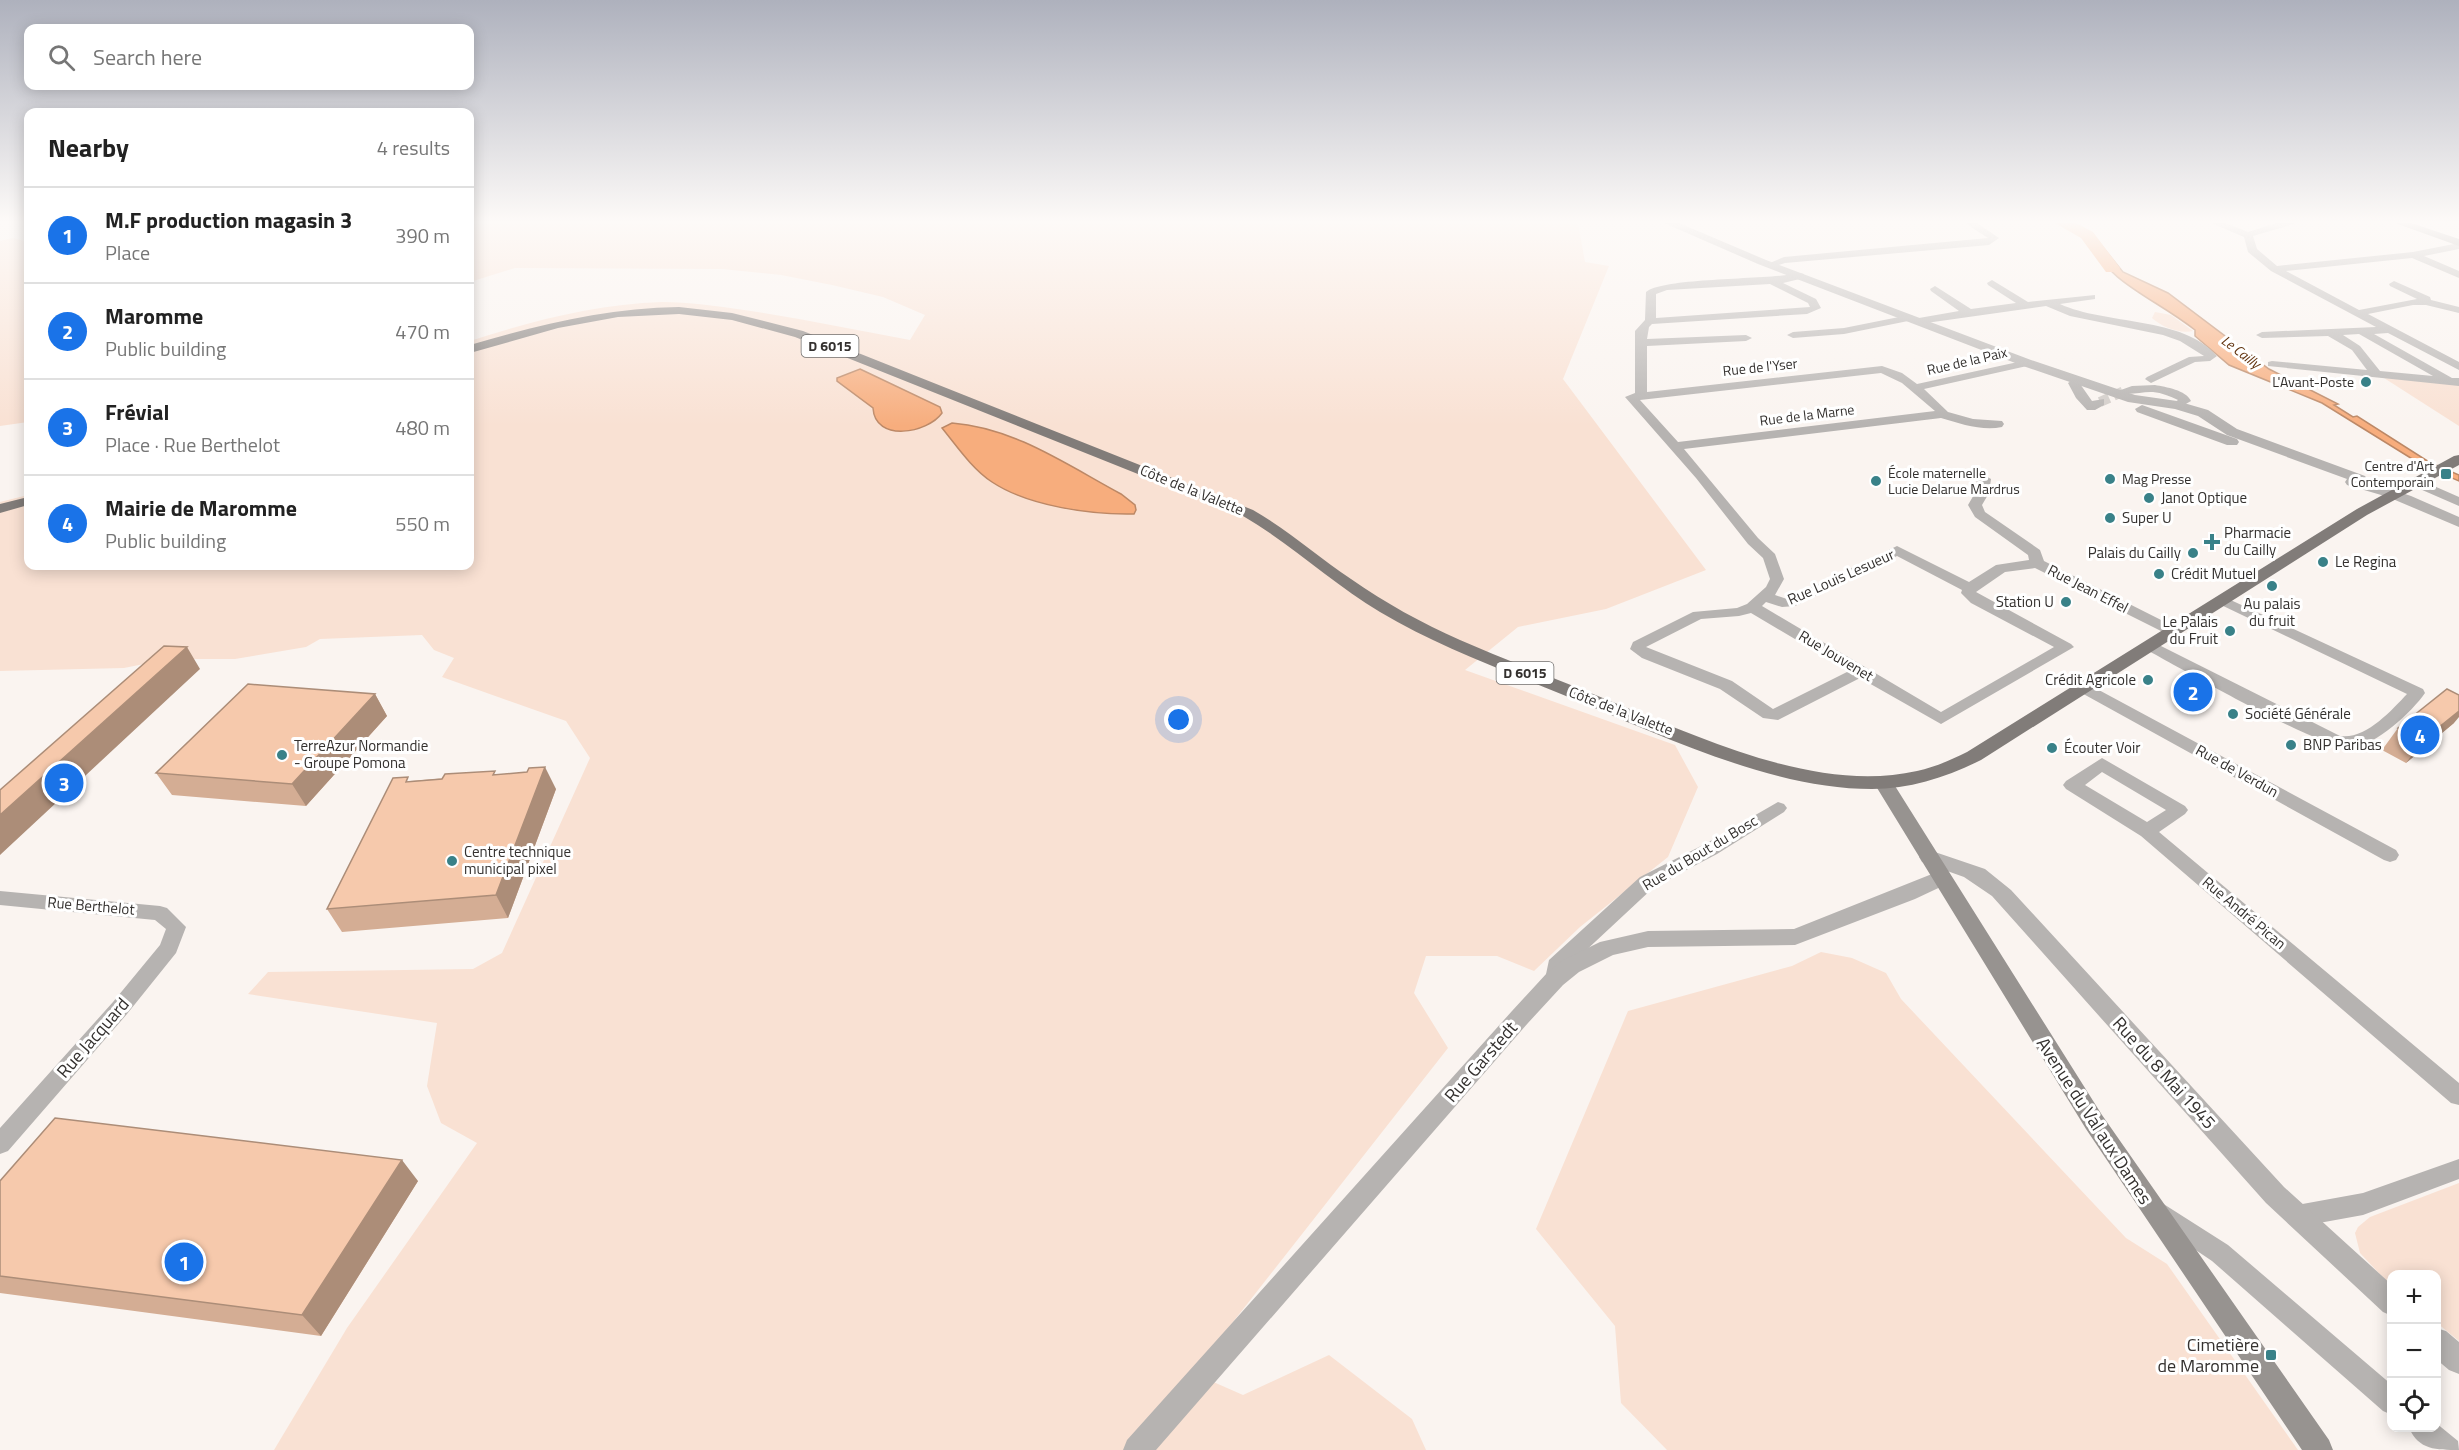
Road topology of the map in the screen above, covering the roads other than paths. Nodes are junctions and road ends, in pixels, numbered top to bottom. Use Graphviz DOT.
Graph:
graph roads {
  1 [pos="1654,291"];
  2 [pos="1790,291"];
  3 [pos="1838,291"];
  4 [pos="1937,291"];
  5 [pos="2004,291"];
  6 [pos="2316,291"];
  7 [pos="2408,291"];
  8 [pos="2091,297"];
  9 [pos="2426,302"];
  10 [pos="2048,303"];
  11 [pos="2026,305"];
  12 [pos="2459,310"];
  13 [pos="1969,313"];
  14 [pos="2358,313"];
  15 [pos="1914,320"];
  16 [pos="1650,321"];
  17 [pos="2390,330"];
  18 [pos="2362,331"];
  19 [pos="2330,332"];
  20 [pos="1793,335"];
  21 [pos="2167,335"];
  22 [pos="2262,335"];
  23 [pos="1746,338"];
  24 [pos="1641,343"];
  25 [pos="474,348"];
  26 [pos="2198,356"];
  27 [pos="2026,363"];
  28 [pos="2272,364"];
  29 [pos="2459,367"];
  30 [pos="2377,375"];
  31 [pos="2151,379"];
  32 [pos="2456,382"];
  33 [pos="2074,383"];
  34 [pos="1914,388"];
  35 [pos="2124,391"];
  36 [pos="1641,395"];
  37 [pos="2100,402"];
  38 [pos="2169,409"];
  39 [pos="1942,414"];
  40 [pos="1998,424"];
  41 [pos="1676,446"];
  42 [pos="2459,459"];
  43 [pos="1984,479"];
  44 [pos="2418,483"];
  45 [pos="2400,498"];
  46 [pos="24,502"];
  47 [pos="2459,502"];
  48 [pos="0,509"];
  49 [pos="2459,523"];
  50 [pos="2459,529"];
  51 [pos="2037,563"];
  52 [pos="1970,588"];
  53 [pos="1766,597"];
  54 [pos="2222,600"];
  55 [pos="1752,607"];
  56 [pos="2172,631"];
  57 [pos="2150,646"];
  58 [pos="2066,648"];
  59 [pos="1861,671"];
  60 [pos="2084,687"];
  61 [pos="1883,783"];
  62 [pos="1778,808"];
  63 [pos="2147,831"];
  64 [pos="2390,855"];
  65 [pos="1935,868"];
  66 [pos="0,898"];
  67 [pos="176,927"];
  68 [pos="1555,979"];
  69 [pos="2459,1096"];
  70 [pos="0,1144"];
  71 [pos="2459,1169"];
  72 [pos="2149,1205"];
  73 [pos="2297,1216"];
  74 [pos="2387,1299"];
  75 [pos="2441,1345"];
  76 [pos="2459,1360"];
  77 [pos="2387,1399"];
  78 [pos="2427,1432"];
  79 [pos="1137,1450"];
  80 [pos="2319,1450"];
  81 [pos="2449,1450"];
  1 -- 16 [label="street"];
  2 -- 16 [label="street"];
  3 -- 15 [label="street"];
  4 -- 13 [label="street"];
  5 -- 11 [label="street"];
  6 -- 14 [label="street"];
  7 -- 9 [label="street"];
  8 -- 10 [label="street"];
  9 -- 12 [label="street"];
  9 -- 14 [label="street"];
  10 -- 11 [label="street"];
  10 -- 21 [label="street"];
  11 -- 13 [label="street"];
  13 -- 15 [label="street"];
  14 -- 17 [label="street"];
  15 -- 20 [label="street"];
  15 -- 27 [label="street"];
  16 -- 24 [label="street"];
  17 -- 18 [label="street"];
  17 -- 29 [label="street"];
  18 -- 19 [label="street"];
  18 -- 32 [label="street"];
  19 -- 22 [label="street"];
  19 -- 30 [label="street"];
  21 -- 26 [label="street"];
  21 -- 31 [label="street"];
  23 -- 24 [label="street"];
  24 -- 36 [label="street"];
  25 -- 61 [label="main road, Côte de la Valette / D 6015"];
  27 -- 33 [label="street"];
  27 -- 34 [label="street, Rue de la Paix"];
  27 -- 38 [label="street"];
  28 -- 30 [label="street"];
  30 -- 32 [label="street"];
  33 -- 37 [label="street"];
  33 -- 38 [label="street"];
  34 -- 36 [label="street, Rue de l'Yser"];
  34 -- 39 [label="street"];
  35 -- 38 [label="street"];
  36 -- 41 [label="street"];
  38 -- 45 [label="street"];
  39 -- 40 [label="street"];
  39 -- 41 [label="street, Rue de la Marne"];
  41 -- 53 [label="street"];
  42 -- 44 [label="main road, D 6015"];
  43 -- 51 [label="street"];
  44 -- 45 [label="main road, D 6015"];
  44 -- 47 [label="street"];
  45 -- 49 [label="street"];
  45 -- 50 [label="street"];
  45 -- 54 [label="main road, D 6015"];
  46 -- 48 [label="main road"];
  51 -- 52 [label="street, Rue Jean Effel"];
  51 -- 56 [label="street, Rue Jean Effel"];
  52 -- 53 [label="street, Rue Louis Lesueur"];
  52 -- 58 [label="street, Rue Louis Lesueur"];
  53 -- 55 [label="street"];
  54 -- 56 [label="main road, D 6015"];
  54 -- 57 [label="street"];
  55 -- 59 [label="street, Rue Jouvenet"];
  55 -- 59 [label="street"];
  56 -- 57 [label="main road, D 6015"];
  57 -- 60 [label="main road, D 6015"];
  58 -- 59 [label="street, Rue Jouvenet"];
  60 -- 61 [label="main road, D 6015"];
  60 -- 64 [label="street, Rue de Verdun"];
  61 -- 65 [label="main road, Avenue du Val aux Dames"];
  62 -- 68 [label="street, Rue du Bout du Bosc"];
  63 -- 63 [label="street, Rue André Pican"];
  63 -- 69 [label="street, Rue André Pican"];
  65 -- 68 [label="street, Rue Garstedt"];
  65 -- 72 [label="main road, Avenue du Val aux Dames"];
  65 -- 73 [label="street, Rue du 8 Mai 1945"];
  66 -- 67 [label="street, Rue Berthelot"];
  67 -- 70 [label="street, Rue Jacquard"];
  68 -- 79 [label="street, Rue Garstedt"];
  71 -- 73 [label="street"];
  72 -- 77 [label="street"];
  72 -- 80 [label="main road, Avenue du Val aux Dames"];
  73 -- 74 [label="street, Rue du 8 Mai 1945"];
  75 -- 76 [label="street"];
  78 -- 81 [label="street"];
}
